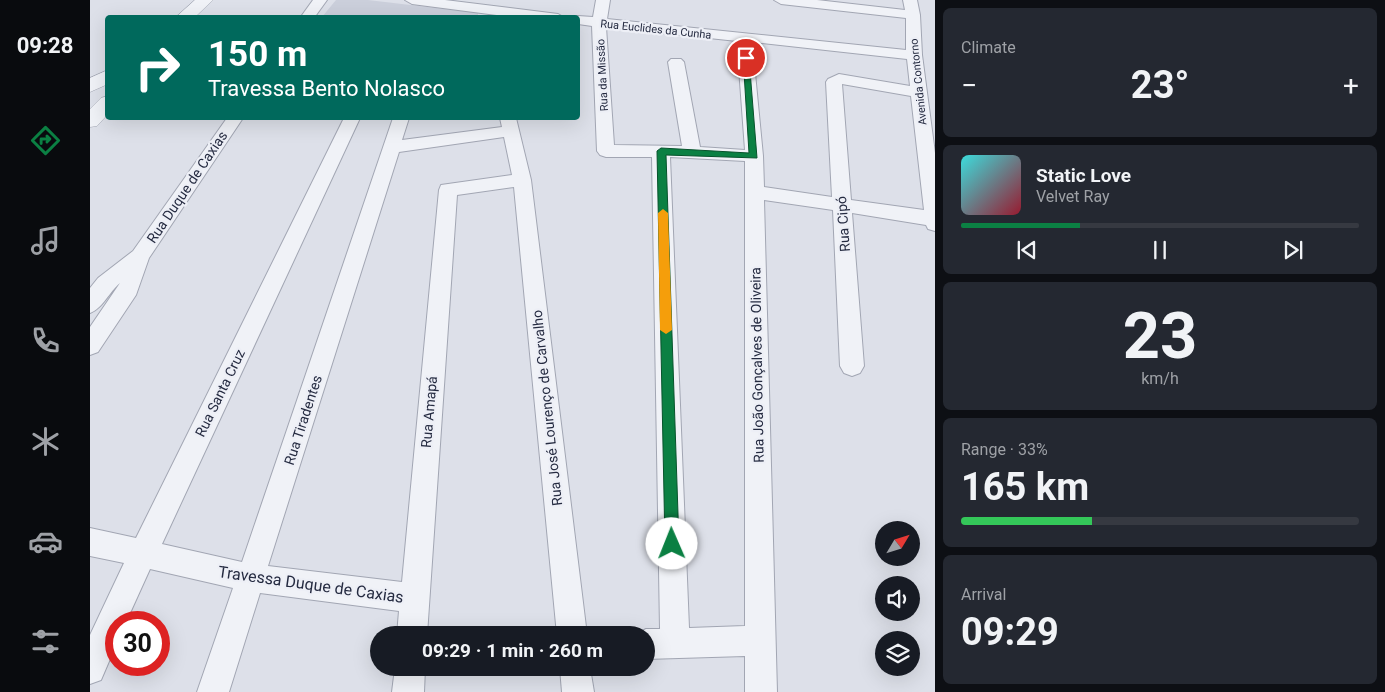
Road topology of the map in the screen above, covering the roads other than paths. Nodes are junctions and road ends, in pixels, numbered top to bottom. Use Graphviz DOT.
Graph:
graph roads {
  1 [pos="205,0"];
  2 [pos="320,0"];
  3 [pos="412,0"];
  4 [pos="603,0"];
  5 [pos="782,0"];
  6 [pos="911,8"];
  7 [pos="491,9"];
  8 [pos="187,15"];
  9 [pos="309,15"];
  10 [pos="536,15"];
  11 [pos="580,20"];
  12 [pos="599,22"];
  13 [pos="744,38"];
  14 [pos="914,55"];
  15 [pos="676,62"];
  16 [pos="918,92"];
  17 [pos="105,105"];
  18 [pos="234,120"];
  19 [pos="351,120"];
  20 [pos="400,120"];
  21 [pos="90,121"];
  22 [pos="509,124"];
  23 [pos="392,147"];
  24 [pos="661,151"];
  25 [pos="692,152"];
  26 [pos="754,156"];
  27 [pos="522,180"];
  28 [pos="754,192"];
  29 [pos="842,206"];
  30 [pos="934,219"];
  31 [pos="935,224"];
  32 [pos="140,256"];
  33 [pos="90,304"];
  34 [pos="90,345"];
  35 [pos="852,366"];
  36 [pos="90,542"];
  37 [pos="142,555"];
  38 [pos="252,578"];
  39 [pos="414,598"];
  40 [pos="412,626"];
  41 [pos="571,626"];
  42 [pos="760,641"];
  43 [pos="660,644"];
  44 [pos="90,669"];
  45 [pos="409,676"];
  46 [pos="576,676"];
  47 [pos="213,692"];
  48 [pos="408,692"];
  49 [pos="578,692"];
  50 [pos="761,692"];
  1 -- 8 [label="street"];
  2 -- 9 [label="street"];
  3 -- 7 [label="street"];
  4 -- 12 [label="street, Rua da Missão"];
  5 -- 6 [label="street"];
  6 -- 14 [label="street, Avenida Contorno"];
  7 -- 10 [label="street"];
  11 -- 12 [label="street, Rua Euclides da Cunha"];
  12 -- 13 [label="street, Rua Euclides da Cunha"];
  12 -- 24 [label="street, Rua da Missão"];
  13 -- 14 [label="street, Rua Euclides da Cunha"];
  13 -- 26 [label="street, Rua João Gonçalves de Oliveira"];
  14 -- 16 [label="street, Avenida Contorno"];
  15 -- 25 [label="street"];
  16 -- 29 [label="street, Rua Cipó"];
  16 -- 30 [label="street, Avenida Contorno"];
  17 -- 21 [label="street"];
  18 -- 32 [label="street, Rua Duque de Caxias"];
  19 -- 37 [label="street, Rua Santa Cruz"];
  20 -- 23 [label="street, Rua Tiradentes"];
  22 -- 23 [label="street"];
  22 -- 27 [label="street, Rua José Lourenço de Carvalho"];
  23 -- 38 [label="street, Rua Tiradentes"];
  24 -- 25 [label="street"];
  24 -- 43 [label="street"];
  25 -- 26 [label="street"];
  26 -- 28 [label="street, Rua João Gonçalves de Oliveira"];
  27 -- 39 [label="street, Rua Amapá"];
  27 -- 41 [label="street, Rua José Lourenço de Carvalho"];
  28 -- 29 [label="street"];
  28 -- 42 [label="street, Rua João Gonçalves de Oliveira"];
  29 -- 30 [label="street"];
  29 -- 35 [label="street, Rua Cipó"];
  30 -- 31 [label="street, Avenida Contorno"];
  32 -- 33 [label="street, Rua Duque de Caxias"];
  32 -- 34 [label="street, Rua Duque de Caxias"];
  36 -- 37 [label="street, Travessa Duque de Caxias"];
  37 -- 38 [label="street, Travessa Duque de Caxias"];
  37 -- 44 [label="street, Rua Santa Cruz"];
  38 -- 39 [label="street, Travessa Duque de Caxias"];
  38 -- 47 [label="street, Rua Tiradentes"];
  39 -- 40 [label="street, Rua Amapá"];
  42 -- 43 [label="street"];
  42 -- 50 [label="street, Rua João Gonçalves de Oliveira"];
  45 -- 48 [label="street"];
  46 -- 49 [label="street"];
}
